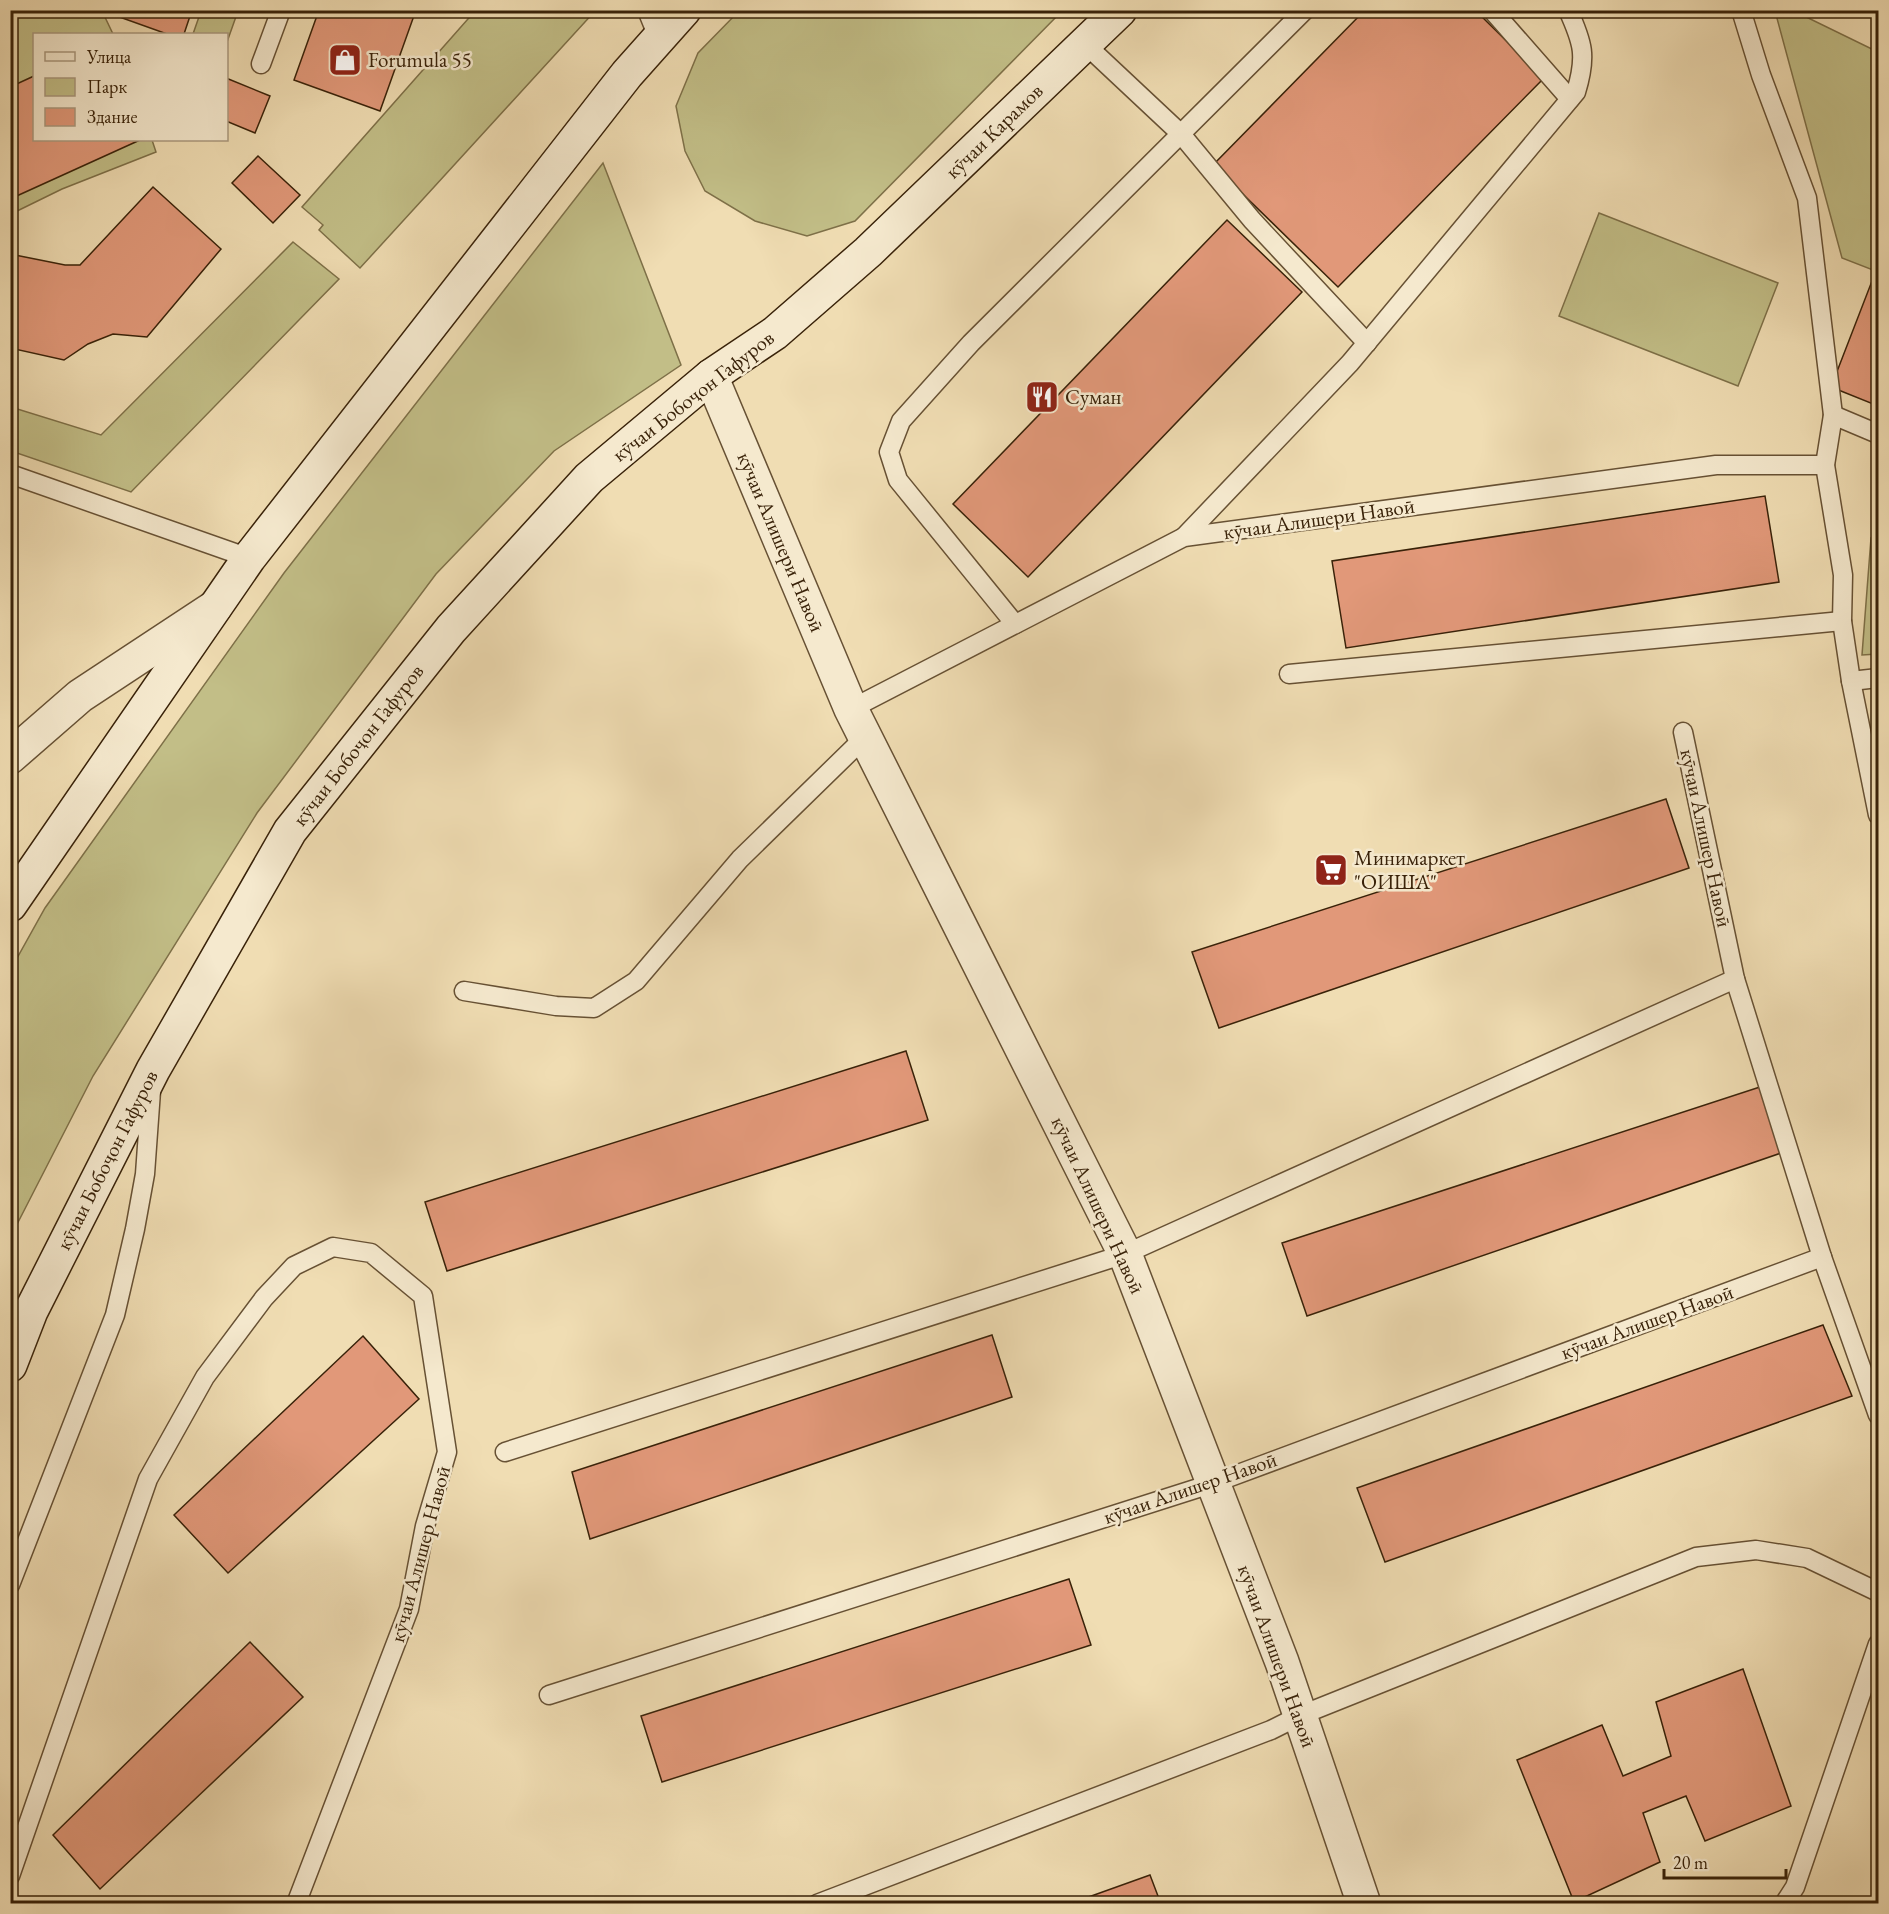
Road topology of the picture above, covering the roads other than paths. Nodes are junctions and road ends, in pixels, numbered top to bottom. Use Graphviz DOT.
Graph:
graph roads {
  1 [pos="281,10"];
  2 [pos="684,10"];
  3 [pos="1120,10"];
  4 [pos="1305,10"];
  5 [pos="1492,10"];
  6 [pos="1568,10"];
  7 [pos="1741,10"];
  8 [pos="653,24"];
  9 [pos="1085,44"];
  10 [pos="261,64"];
  11 [pos="1570,99"];
  12 [pos="1181,134"];
  13 [pos="868,252"];
  14 [pos="1367,343"];
  15 [pos="711,376"];
  16 [pos="1833,415"];
  17 [pos="1878,434"];
  18 [pos="1825,465"];
  19 [pos="10,474"];
  20 [pos="1184,537"];
  21 [pos="249,558"];
  22 [pos="215,607"];
  23 [pos="1842,621"];
  24 [pos="1015,624"];
  25 [pos="1289,674"];
  26 [pos="1878,678"];
  27 [pos="1851,681"];
  28 [pos="858,723"];
  29 [pos="1683,732"];
  30 [pos="10,756"];
  31 [pos="1878,815"];
  32 [pos="10,905"];
  33 [pos="1735,979"];
  34 [pos="464,991"];
  35 [pos="153,1070"];
  36 [pos="1125,1254"];
  37 [pos="1822,1257"];
  38 [pos="10,1365"];
  39 [pos="1878,1415"];
  40 [pos="505,1452"];
  41 [pos="1214,1483"];
  42 [pos="10,1585"];
  43 [pos="1878,1592"];
  44 [pos="1878,1644"];
  45 [pos="549,1695"];
  46 [pos="1299,1716"];
  47 [pos="10,1876"];
  48 [pos="296,1904"];
  49 [pos="817,1904"];
  50 [pos="1364,1904"];
  51 [pos="1784,1904"];
  1 -- 10 [label="lane"];
  2 -- 8 [label="main road"];
  3 -- 9 [label="main road, кӯчаи Карамов"];
  4 -- 12 [label="lane"];
  5 -- 11 [label="lane"];
  6 -- 11 [label="lane"];
  7 -- 16 [label="lane"];
  8 -- 21 [label="main road"];
  9 -- 12 [label="lane"];
  9 -- 13 [label="main road, кӯчаи Карамов"];
  11 -- 14 [label="lane"];
  12 -- 14 [label="lane"];
  12 -- 24 [label="lane"];
  13 -- 15 [label="main road, кӯчаи Бобоҷон Гафуров"];
  14 -- 20 [label="lane"];
  15 -- 28 [label="main road, кӯчаи Алишери Навоӣ"];
  15 -- 35 [label="main road, кӯчаи Бобоҷон Гафуров"];
  16 -- 17 [label="lane"];
  16 -- 18 [label="lane"];
  18 -- 20 [label="lane, кӯчаи Алишери Навоӣ"];
  18 -- 23 [label="lane"];
  19 -- 21 [label="lane"];
  20 -- 24 [label="lane, кӯчаи Алишери Навоӣ"];
  21 -- 22 [label="main road"];
  22 -- 30 [label="main road"];
  22 -- 32 [label="main road"];
  23 -- 25 [label="lane"];
  23 -- 27 [label="lane"];
  24 -- 28 [label="lane, кӯчаи Алишери Навоӣ"];
  26 -- 27 [label="lane"];
  27 -- 31 [label="lane"];
  28 -- 34 [label="lane"];
  28 -- 36 [label="main road, кӯчаи Алишери Навоӣ"];
  29 -- 33 [label="lane, кӯчаи Алишер Навоӣ"];
  33 -- 36 [label="lane"];
  33 -- 37 [label="lane, кӯчаи Алишер Навоӣ"];
  35 -- 38 [label="main road, кӯчаи Бобоҷон Гафуров"];
  35 -- 42 [label="lane"];
  36 -- 40 [label="lane"];
  36 -- 41 [label="main road, кӯчаи Алишери Навоӣ"];
  37 -- 39 [label="lane, кӯчаи Алишер Навоӣ"];
  37 -- 41 [label="lane, кӯчаи Алишер Навоӣ"];
  41 -- 45 [label="lane, кӯчаи Алишер Навоӣ"];
  41 -- 46 [label="main road, кӯчаи Алишери Навоӣ"];
  43 -- 46 [label="lane"];
  44 -- 51 [label="lane"];
  46 -- 49 [label="lane"];
  46 -- 50 [label="main road, кӯчаи Алишери Навоӣ"];
  47 -- 48 [label="lane, кӯчаи Алишер Навоӣ"];
}
